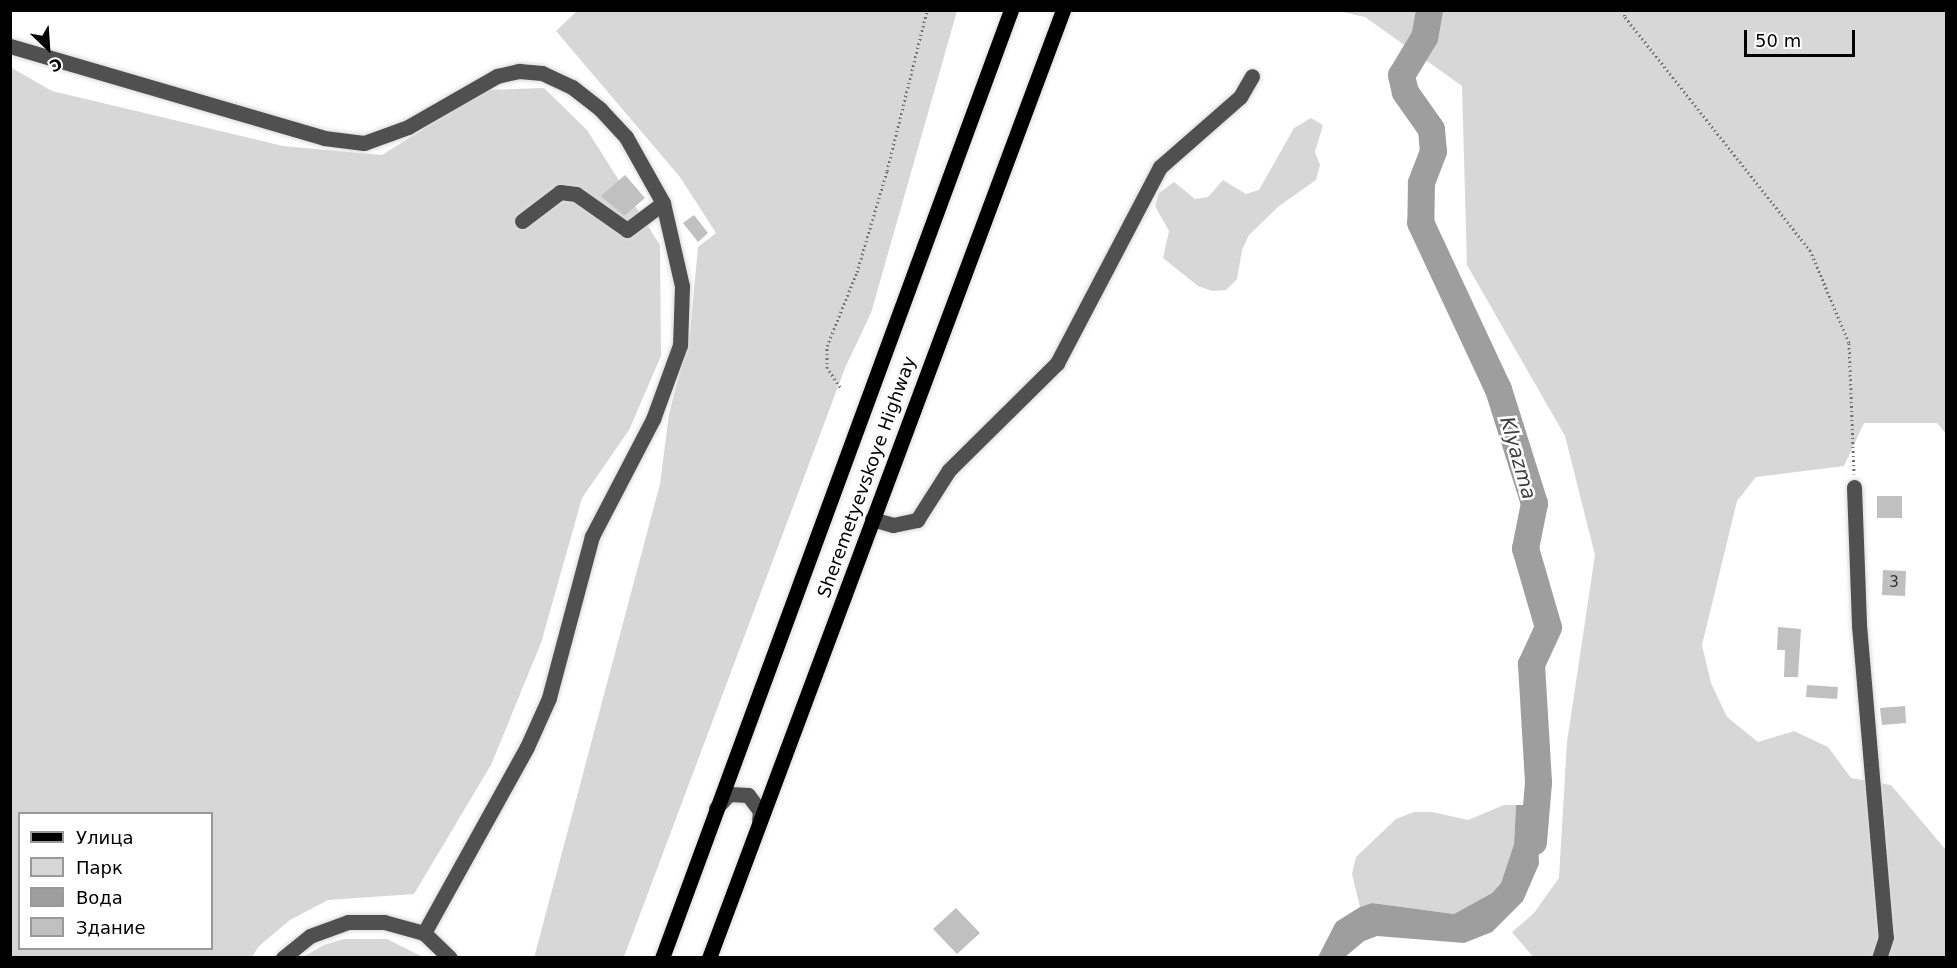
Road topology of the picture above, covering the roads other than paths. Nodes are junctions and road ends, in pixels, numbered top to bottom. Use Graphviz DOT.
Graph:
graph roads {
  1 [pos="1011,10"];
  2 [pos="1063,10"];
  3 [pos="10,46"];
  4 [pos="1252,76"];
  5 [pos="663,203"];
  6 [pos="522,221"];
  7 [pos="1854,488"];
  8 [pos="872,519"];
  9 [pos="716,808"];
  10 [pos="759,820"];
  11 [pos="424,933"];
  12 [pos="283,957"];
  13 [pos="450,957"];
  14 [pos="662,957"];
  15 [pos="709,957"];
  16 [pos="1878,957"];
  1 -- 9 [label="main road, Sheremetyevskoye Highway"];
  2 -- 8 [label="main road, Sheremetyevskoye Highway"];
  3 -- 5 [label="street"];
  4 -- 8 [label="street"];
  5 -- 6 [label="street"];
  5 -- 11 [label="street"];
  7 -- 16 [label="street"];
  8 -- 10 [label="main road, Sheremetyevskoye Highway"];
  9 -- 10 [label="street"];
  9 -- 14 [label="main road, Sheremetyevskoye Highway"];
  10 -- 15 [label="main road, Sheremetyevskoye Highway"];
  11 -- 12 [label="street"];
  11 -- 13 [label="street"];
}
